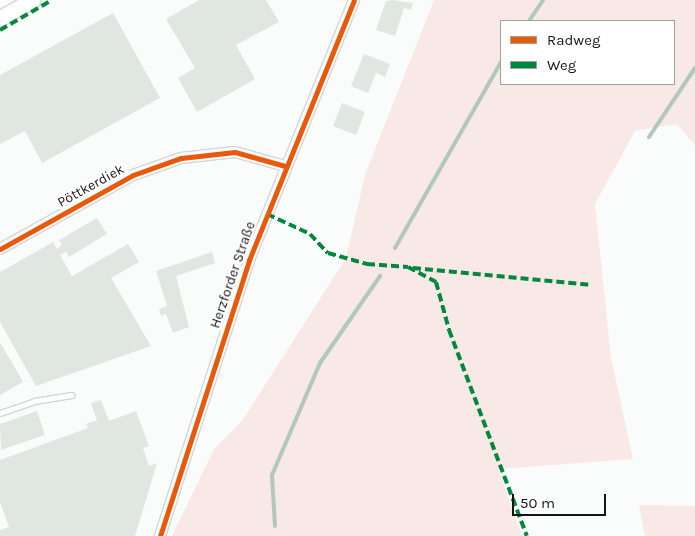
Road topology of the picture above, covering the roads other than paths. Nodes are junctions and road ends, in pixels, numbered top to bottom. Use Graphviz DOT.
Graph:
graph roads {
  1 [pos="32,0"];
  2 [pos="354,0"];
  3 [pos="0,18"];
  4 [pos="285,166"];
  5 [pos="0,249"];
  6 [pos="72,395"];
  7 [pos="0,413"];
  8 [pos="160,536"];
  1 -- 3 [label="main road"];
  2 -- 4 [label="street, Herzforder Straße"];
  4 -- 5 [label="street, Pöttkerdiek"];
  4 -- 8 [label="street, Herzforder Straße"];
  6 -- 7 [label="lane"];
}
